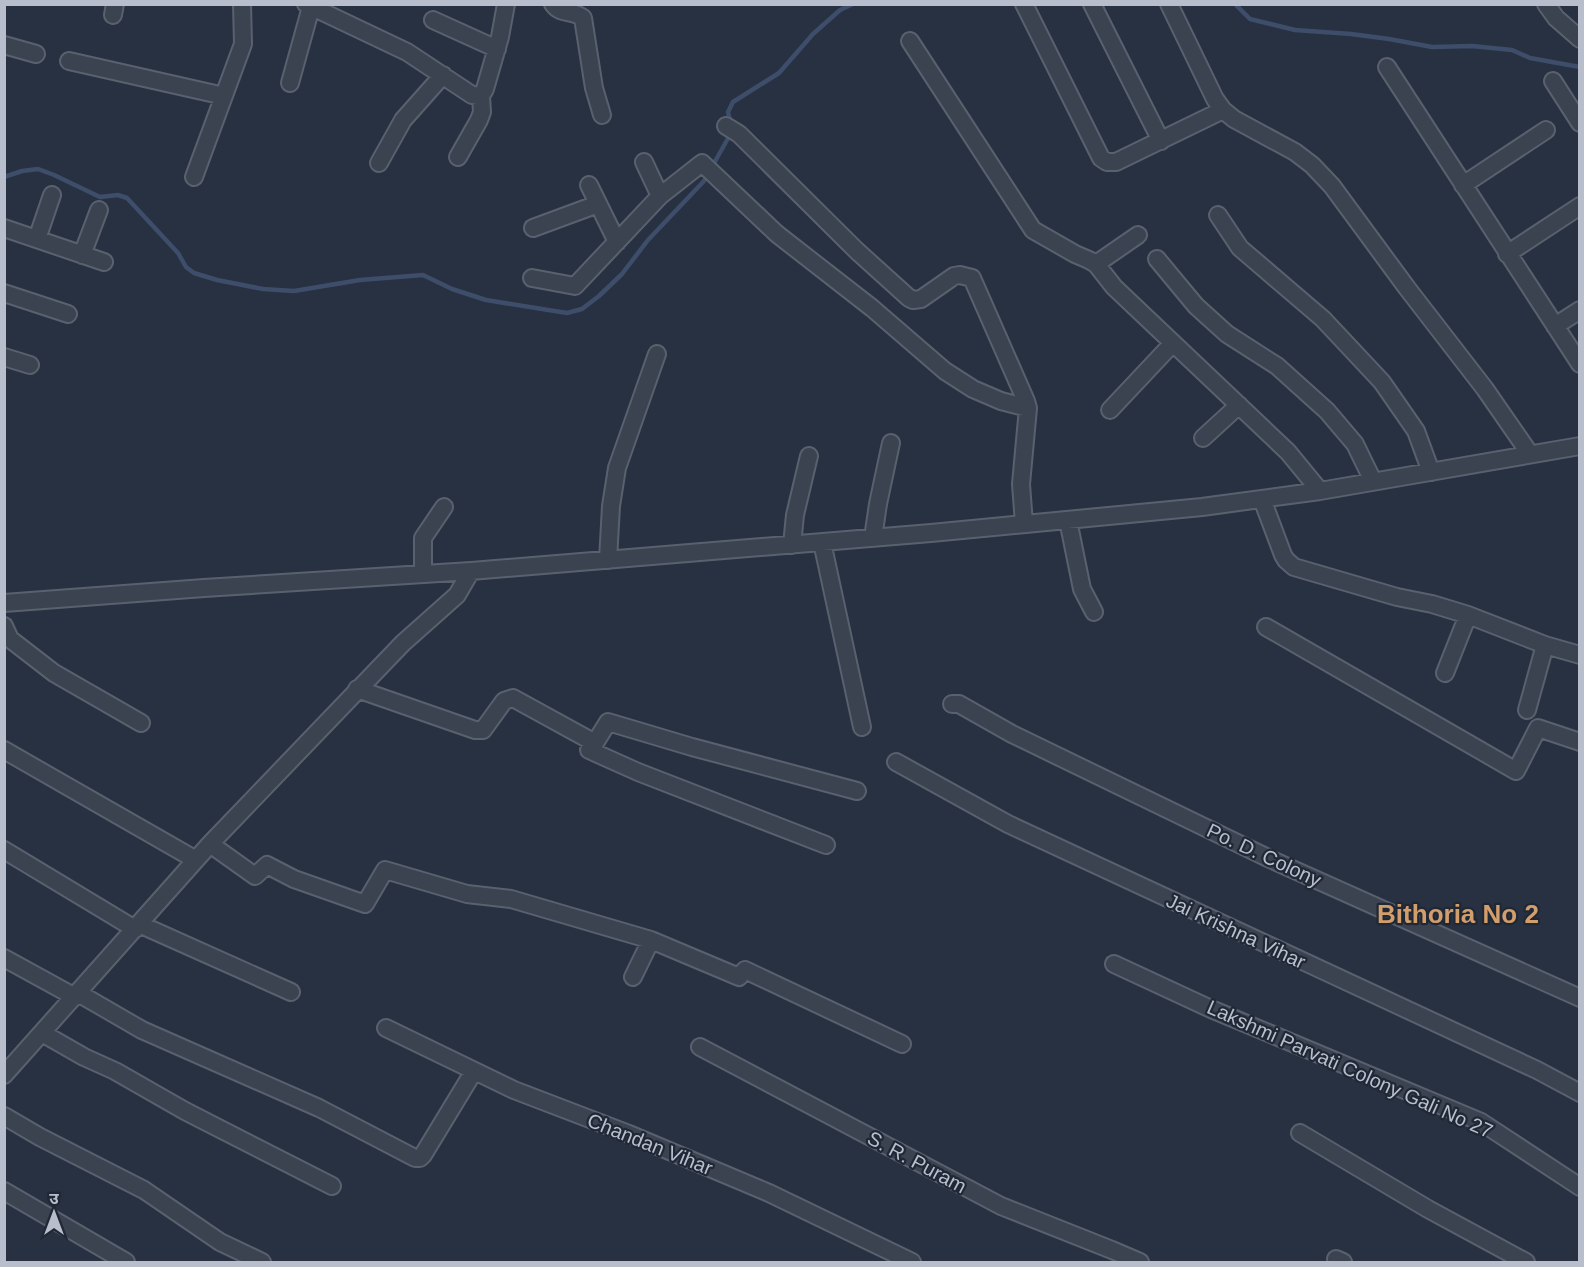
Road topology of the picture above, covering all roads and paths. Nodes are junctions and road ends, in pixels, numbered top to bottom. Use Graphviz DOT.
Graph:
graph roads {
  1 [pos="242,4"];
  2 [pos="506,4"];
  3 [pos="553,4"];
  4 [pos="1024,4"];
  5 [pos="1092,4"];
  6 [pos="1169,4"];
  7 [pos="1546,4"];
  8 [pos="309,6"];
  9 [pos="433,20"];
  10 [pos="1580,39"];
  11 [pos="910,41"];
  12 [pos="4,45"];
  13 [pos="497,49"];
  14 [pos="36,54"];
  15 [pos="69,61"];
  16 [pos="1387,67"];
  17 [pos="443,75"];
  18 [pos="1553,81"];
  19 [pos="290,83"];
  20 [pos="224,96"];
  21 [pos="480,96"];
  22 [pos="1223,110"];
  23 [pos="602,115"];
  24 [pos="1580,123"];
  25 [pos="732,130"];
  26 [pos="1546,130"];
  27 [pos="1161,141"];
  28 [pos="458,157"];
  29 [pos="644,162"];
  30 [pos="379,163"];
  31 [pos="194,177"];
  32 [pos="1463,184"];
  33 [pos="589,185"];
  34 [pos="52,195"];
  35 [pos="660,196"];
  36 [pos="598,204"];
  37 [pos="1580,206"];
  38 [pos="99,210"];
  39 [pos="1218,215"];
  40 [pos="4,228"];
  41 [pos="533,228"];
  42 [pos="1138,235"];
  43 [pos="37,239"];
  44 [pos="617,242"];
  45 [pos="82,255"];
  46 [pos="1507,255"];
  47 [pos="1157,259"];
  48 [pos="104,262"];
  49 [pos="1096,264"];
  50 [pos="532,278"];
  51 [pos="4,293"];
  52 [pos="1580,310"];
  53 [pos="68,314"];
  54 [pos="1555,326"];
  55 [pos="1173,344"];
  56 [pos="657,354"];
  57 [pos="4,357"];
  58 [pos="1580,364"];
  59 [pos="30,365"];
  60 [pos="1239,405"];
  61 [pos="1028,408"];
  62 [pos="1110,410"];
  63 [pos="1203,438"];
  64 [pos="891,443"];
  65 [pos="1580,446"];
  66 [pos="1530,454"];
  67 [pos="809,456"];
  68 [pos="1431,472"];
  69 [pos="1373,482"];
  70 [pos="1320,491"];
  71 [pos="1262,499"];
  72 [pos="444,507"];
  73 [pos="1068,520"];
  74 [pos="1024,524"];
  75 [pos="873,538"];
  76 [pos="822,542"];
  77 [pos="792,545"];
  78 [pos="608,560"];
  79 [pos="471,571"];
  80 [pos="423,574"];
  81 [pos="4,603"];
  82 [pos="1094,612"];
  83 [pos="1468,615"];
  84 [pos="4,626"];
  85 [pos="1266,627"];
  86 [pos="1545,645"];
  87 [pos="1580,655"];
  88 [pos="1445,673"];
  89 [pos="357,689"];
  90 [pos="952,704"];
  91 [pos="1527,710"];
  92 [pos="141,723"];
  93 [pos="862,727"];
  94 [pos="1580,742"];
  95 [pos="595,743"];
  96 [pos="4,750"];
  97 [pos="896,762"];
  98 [pos="857,791"];
  99 [pos="210,844"];
  100 [pos="826,845"];
  101 [pos="4,850"];
  102 [pos="196,860"];
  103 [pos="137,926"];
  104 [pos="651,940"];
  105 [pos="4,958"];
  106 [pos="1114,964"];
  107 [pos="633,977"];
  108 [pos="291,992"];
  109 [pos="76,995"];
  110 [pos="1580,998"];
  111 [pos="386,1028"];
  112 [pos="42,1033"];
  113 [pos="902,1044"];
  114 [pos="700,1047"];
  115 [pos="474,1071"];
  116 [pos="4,1075"];
  117 [pos="1580,1093"];
  118 [pos="4,1116"];
  119 [pos="1300,1133"];
  120 [pos="332,1185"];
  121 [pos="1580,1187"];
  122 [pos="4,1191"];
  123 [pos="126,1263"];
  124 [pos="262,1263"];
  125 [pos="912,1263"];
  126 [pos="1140,1263"];
  127 [pos="1526,1263"];
  1 -- 20 [label="street"];
  2 -- 13 [label="street"];
  3 -- 23 [label="street"];
  4 -- 27 [label="street"];
  5 -- 27 [label="street"];
  6 -- 22 [label="street"];
  7 -- 10 [label="street"];
  8 -- 17 [label="street"];
  8 -- 19 [label="street"];
  9 -- 13 [label="street"];
  11 -- 49 [label="street"];
  12 -- 14 [label="street"];
  13 -- 21 [label="street"];
  15 -- 20 [label="street"];
  16 -- 32 [label="street"];
  17 -- 21 [label="street"];
  17 -- 30 [label="street"];
  18 -- 24 [label="street"];
  20 -- 31 [label="street"];
  21 -- 28 [label="street"];
  22 -- 27 [label="street"];
  22 -- 66 [label="street"];
  25 -- 61 [label="street"];
  26 -- 32 [label="street"];
  29 -- 35 [label="street"];
  32 -- 46 [label="street"];
  33 -- 36 [label="street"];
  34 -- 43 [label="street"];
  35 -- 44 [label="street"];
  35 -- 61 [label="street"];
  36 -- 41 [label="street"];
  36 -- 44 [label="street"];
  37 -- 46 [label="street"];
  38 -- 45 [label="street"];
  39 -- 68 [label="street"];
  40 -- 43 [label="street"];
  42 -- 49 [label="street"];
  43 -- 45 [label="street"];
  44 -- 50 [label="street"];
  45 -- 48 [label="street"];
  46 -- 54 [label="street"];
  47 -- 69 [label="street"];
  49 -- 55 [label="street"];
  51 -- 53 [label="street"];
  52 -- 54 [label="street"];
  54 -- 58 [label="street"];
  55 -- 60 [label="street"];
  55 -- 62 [label="street"];
  56 -- 78 [label="street"];
  57 -- 59 [label="street"];
  60 -- 63 [label="street"];
  60 -- 70 [label="street"];
  61 -- 74 [label="street"];
  64 -- 75 [label="street"];
  65 -- 66 [label="street"];
  66 -- 68 [label="street"];
  67 -- 77 [label="street"];
  68 -- 69 [label="street"];
  69 -- 70 [label="street"];
  70 -- 71 [label="street"];
  71 -- 73 [label="street"];
  71 -- 83 [label="street"];
  72 -- 80 [label="street"];
  73 -- 74 [label="street"];
  73 -- 82 [label="street"];
  74 -- 75 [label="street"];
  75 -- 76 [label="street"];
  76 -- 77 [label="street"];
  76 -- 93 [label="street"];
  77 -- 78 [label="street"];
  78 -- 79 [label="street"];
  79 -- 80 [label="street"];
  79 -- 89 [label="street"];
  80 -- 81 [label="street"];
  83 -- 86 [label="street"];
  83 -- 88 [label="street"];
  84 -- 92 [label="street"];
  85 -- 94 [label="street"];
  86 -- 87 [label="street"];
  86 -- 91 [label="street"];
  89 -- 95 [label="street"];
  89 -- 99 [label="street"];
  90 -- 110 [label="street, Po. D. Colony"];
  95 -- 98 [label="street"];
  95 -- 100 [label="street"];
  96 -- 102 [label="street"];
  97 -- 117 [label="street, Jai Krishna Vihar"];
  99 -- 102 [label="street"];
  99 -- 104 [label="street"];
  101 -- 103 [label="street"];
  102 -- 103 [label="street"];
  103 -- 108 [label="street"];
  103 -- 109 [label="street"];
  104 -- 107 [label="street"];
  104 -- 113 [label="street"];
  105 -- 109 [label="street"];
  106 -- 121 [label="street, Lakshmi Parvati Colony Gali No 27"];
  109 -- 112 [label="street"];
  109 -- 115 [label="street"];
  111 -- 115 [label="street, Chandan Vihar"];
  112 -- 116 [label="street"];
  112 -- 120 [label="street"];
  114 -- 126 [label="street, S. R. Puram"];
  115 -- 125 [label="street, Chandan Vihar"];
  118 -- 124 [label="street"];
  119 -- 127 [label="street"];
  122 -- 123 [label="street"];
}
